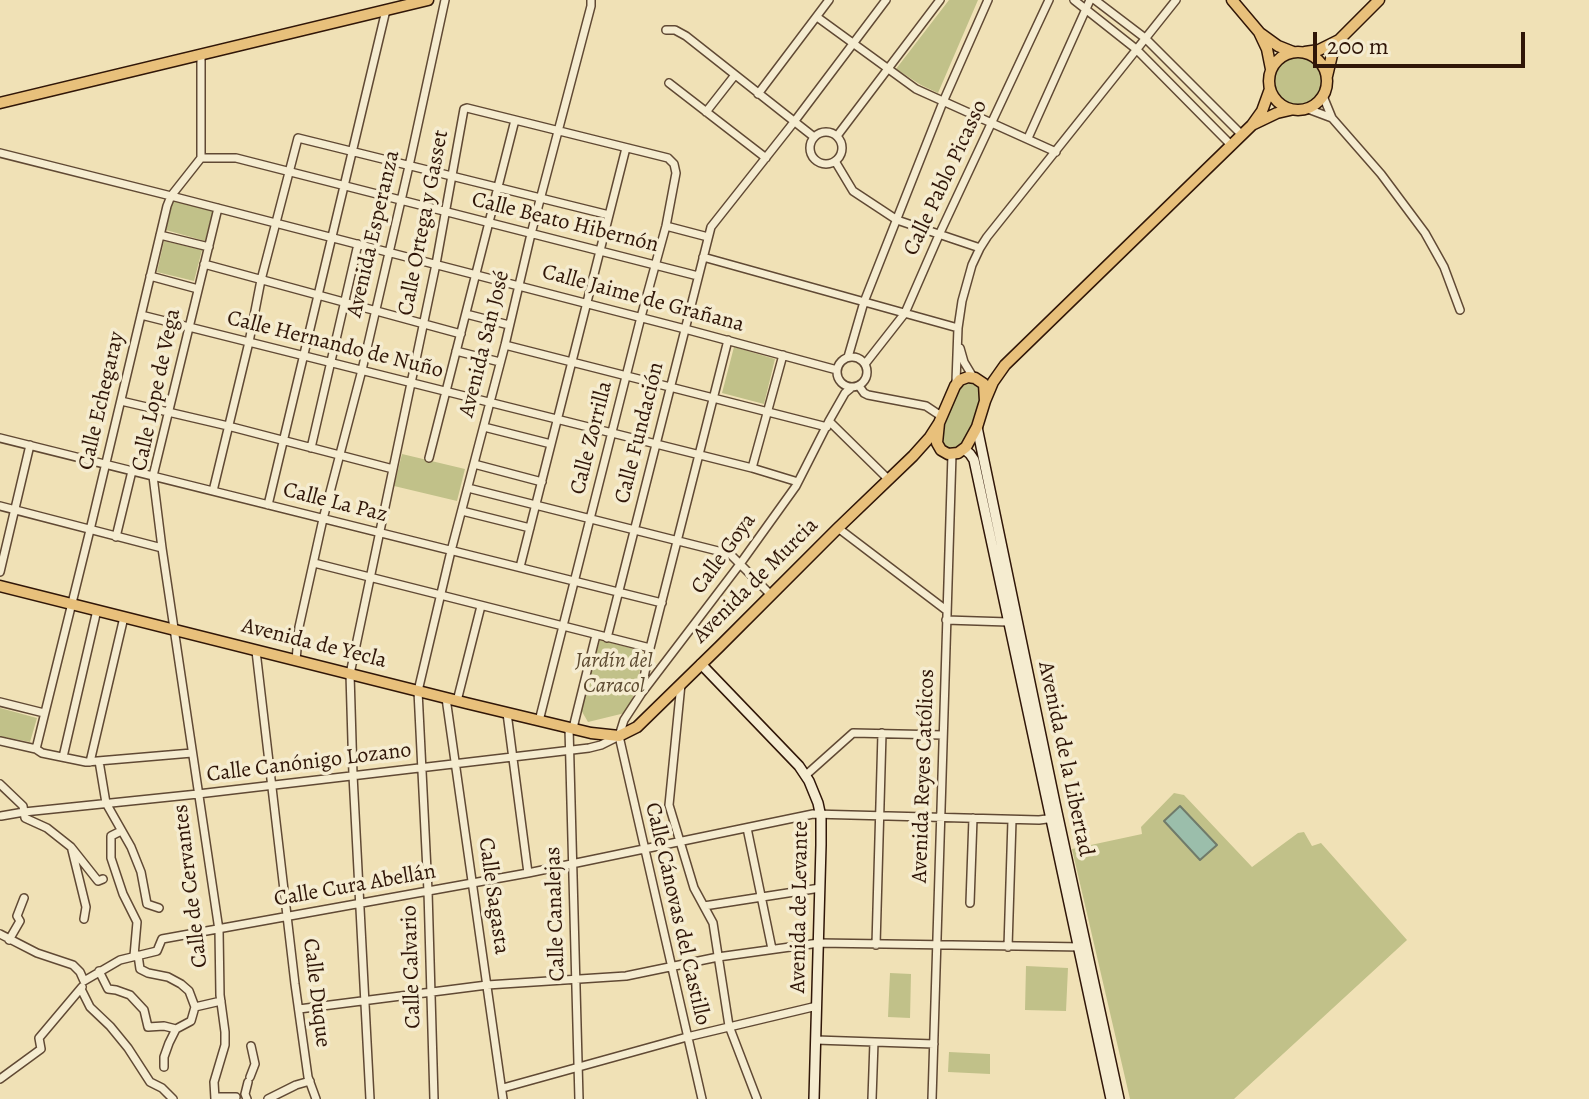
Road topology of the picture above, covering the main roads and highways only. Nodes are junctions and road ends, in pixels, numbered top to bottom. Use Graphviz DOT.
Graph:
graph roads {
  1 [pos="428,0"];
  2 [pos="1232,0"];
  3 [pos="1379,0"];
  4 [pos="1259,32"];
  5 [pos="1339,40"];
  6 [pos="1298,52"];
  7 [pos="1271,69"];
  8 [pos="1327,80"];
  9 [pos="1270,89"];
  10 [pos="0,103"];
  11 [pos="1290,110"];
  12 [pos="1252,125"];
  13 [pos="1005,365"];
  14 [pos="974,378"];
  15 [pos="985,401"];
  16 [pos="940,419"];
  17 [pos="977,427"];
  18 [pos="964,449"];
  19 [pos="946,452"];
  20 [pos="916,453"];
  21 [pos="0,586"];
  22 [pos="701,664"];
  23 [pos="619,736"];
  24 [pos="1054,818"];
  25 [pos="1083,947"];
  26 [pos="814,1099"];
  27 [pos="1111,1099"];
  28 [pos="1119,1099"];
  1 -- 10 [label="main road"];
  2 -- 4 [label="main road"];
  3 -- 5 [label="main road"];
  4 -- 6 [label="main road"];
  4 -- 7 [label="main road"];
  5 -- 6 [label="main road"];
  5 -- 8 [label="main road"];
  6 -- 7 [label="main road"];
  6 -- 8 [label="main road"];
  7 -- 9 [label="main road"];
  8 -- 11 [label="main road"];
  9 -- 11 [label="main road"];
  9 -- 12 [label="main road"];
  11 -- 12 [label="main road"];
  12 -- 13 [label="main road"];
  13 -- 14 [label="main road"];
  13 -- 15 [label="main road"];
  14 -- 15 [label="main road"];
  14 -- 16 [label="main road, Avenida de Murcia"];
  15 -- 17 [label="main road"];
  16 -- 19 [label="main road"];
  16 -- 20 [label="main road, Avenida de Murcia"];
  17 -- 18 [label="main road"];
  17 -- 24 [label="main road, Avenida de la Libertad"];
  18 -- 19 [label="main road"];
  18 -- 24 [label="main road"];
  19 -- 20 [label="main road"];
  20 -- 22 [label="main road, Avenida de Murcia"];
  21 -- 23 [label="main road, Avenida de Yecla"];
  22 -- 23 [label="main road, Avenida de Murcia"];
  22 -- 26 [label="main road, Avenida de Levante"];
  24 -- 25 [label="main road"];
  25 -- 27 [label="main road"];
  25 -- 28 [label="main road"];
}
